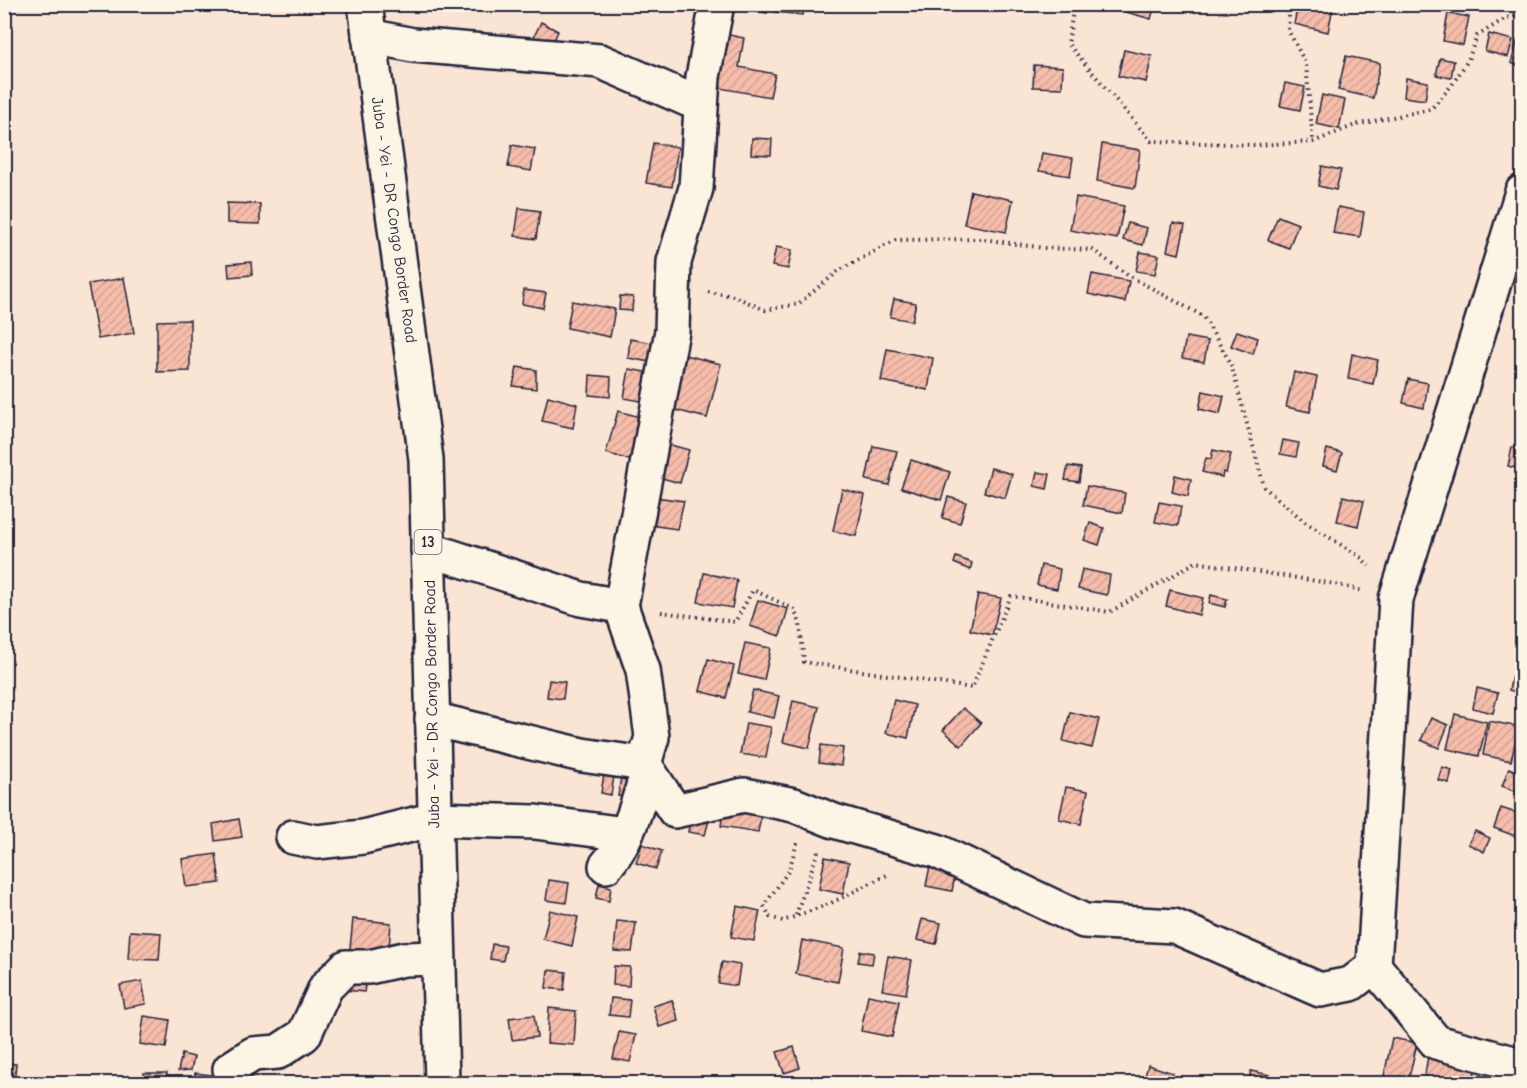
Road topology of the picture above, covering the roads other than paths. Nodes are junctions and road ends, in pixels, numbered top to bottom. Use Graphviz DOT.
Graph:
graph roads {
  1 [pos="717,4"];
  2 [pos="367,20"];
  3 [pos="701,105"];
  4 [pos="1522,192"];
  5 [pos="428,549"];
  6 [pos="621,606"];
  7 [pos="432,719"];
  8 [pos="646,767"];
  9 [pos="435,819"];
  10 [pos="625,834"];
  11 [pos="293,837"];
  12 [pos="606,866"];
  13 [pos="438,958"];
  14 [pos="1374,966"];
  15 [pos="230,1069"];
  16 [pos="1522,1070"];
  17 [pos="441,1083"];
  1 -- 3 [label="street"];
  2 -- 3 [label="street"];
  2 -- 5 [label="street, Juba - Yei - DR Congo Border Road / 13"];
  3 -- 6 [label="street"];
  4 -- 14 [label="street"];
  5 -- 6 [label="street"];
  5 -- 7 [label="street, Juba - Yei - DR Congo Border Road / 13"];
  6 -- 8 [label="street"];
  7 -- 8 [label="street"];
  7 -- 9 [label="street, Juba - Yei - DR Congo Border Road / 13"];
  8 -- 10 [label="street"];
  8 -- 14 [label="street"];
  9 -- 10 [label="street"];
  9 -- 11 [label="street"];
  9 -- 13 [label="street, Juba - Yei - DR Congo Border Road / 13"];
  10 -- 12 [label="street"];
  13 -- 15 [label="street"];
  13 -- 17 [label="street, Juba - Yei - DR Congo Border Road / 13"];
  14 -- 16 [label="street"];
}
